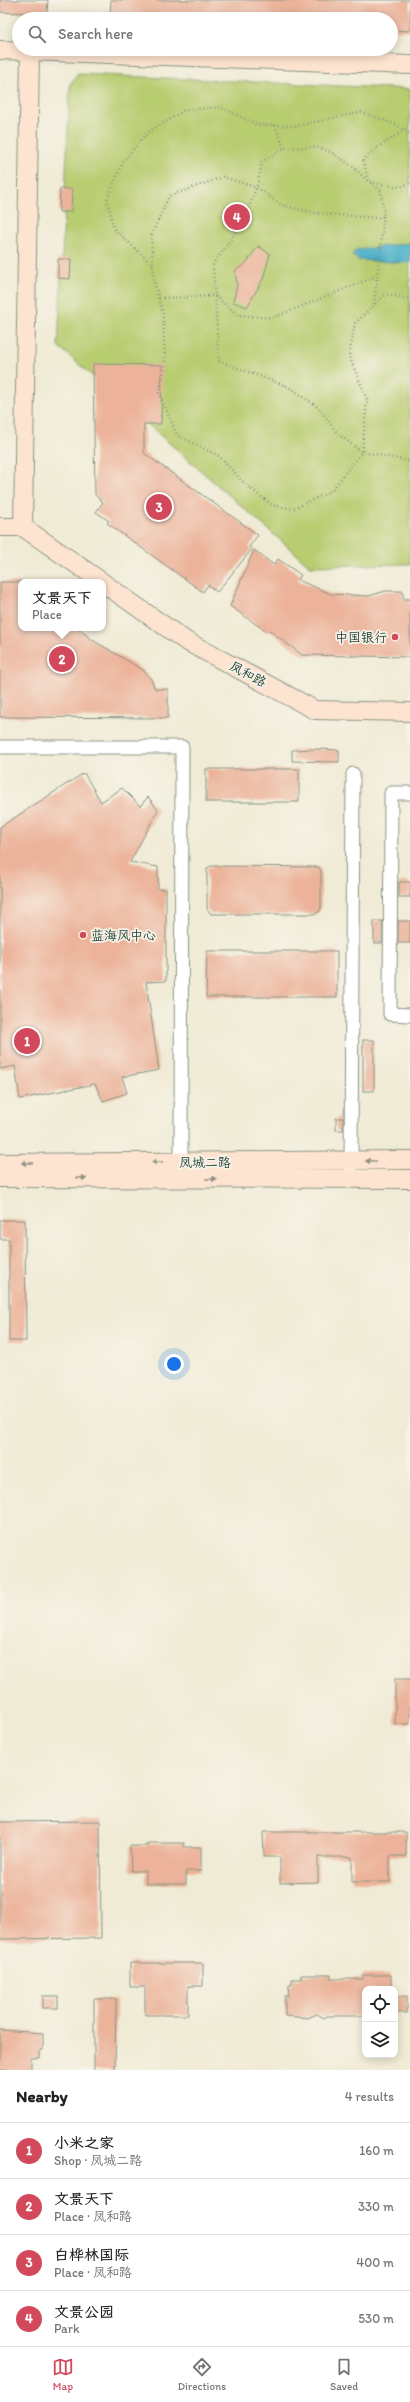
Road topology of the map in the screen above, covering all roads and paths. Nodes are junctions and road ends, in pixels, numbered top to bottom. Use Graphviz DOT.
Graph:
graph roads {
  1 [pos="0,50"];
  2 [pos="12,51"];
  3 [pos="30,56"];
  4 [pos="147,56"];
  5 [pos="410,65"];
  6 [pos="275,125"];
  7 [pos="405,130"];
  8 [pos="410,134"];
  9 [pos="284,148"];
  10 [pos="369,182"];
  11 [pos="410,183"];
  12 [pos="258,188"];
  13 [pos="384,216"];
  14 [pos="153,265"];
  15 [pos="377,276"];
  16 [pos="215,296"];
  17 [pos="158,298"];
  18 [pos="410,299"];
  19 [pos="374,304"];
  20 [pos="362,452"];
  21 [pos="410,461"];
  22 [pos="0,527"];
  23 [pos="23,527"];
  24 [pos="98,579"];
  25 [pos="106,585"];
  26 [pos="410,712"];
  27 [pos="0,747"];
  28 [pos="353,774"];
  29 [pos="410,793"];
  30 [pos="410,1014"];
  31 [pos="410,1160"];
  32 [pos="351,1161"];
  33 [pos="181,1162"];
  34 [pos="0,1163"];
  35 [pos="0,1178"];
  36 [pos="351,1179"];
  37 [pos="410,1179"];
  1 -- 2 [label="street"];
  3 -- 23 [label="street"];
  4 -- 5 [label="street"];
  6 -- 7 [label="path"];
  6 -- 9 [label="path"];
  6 -- 14 [label="path"];
  7 -- 8 [label="path"];
  7 -- 10 [label="path"];
  9 -- 10 [label="path"];
  9 -- 12 [label="path"];
  10 -- 11 [label="path"];
  10 -- 13 [label="path"];
  12 -- 13 [label="path"];
  12 -- 14 [label="path"];
  12 -- 16 [label="path"];
  13 -- 15 [label="path"];
  14 -- 17 [label="path"];
  15 -- 16 [label="path"];
  15 -- 19 [label="path"];
  16 -- 17 [label="path"];
  16 -- 20 [label="path"];
  17 -- 20 [label="path"];
  18 -- 19 [label="path"];
  19 -- 20 [label="path"];
  20 -- 21 [label="path"];
  22 -- 23 [label="street"];
  23 -- 24 [label="street, 凤和路"];
  25 -- 26 [label="street, 凤和路"];
  27 -- 33 [label="street"];
  28 -- 32 [label="street"];
  29 -- 30 [label="street"];
  31 -- 32 [label="street, 凤城二路, one-way"];
  32 -- 33 [label="street, 凤城二路"];
  32 -- 36 [label="street"];
  33 -- 34 [label="street, 凤城二路, one-way"];
  35 -- 36 [label="street, 凤城二路, one-way"];
  36 -- 37 [label="street, 凤城二路"];
}
